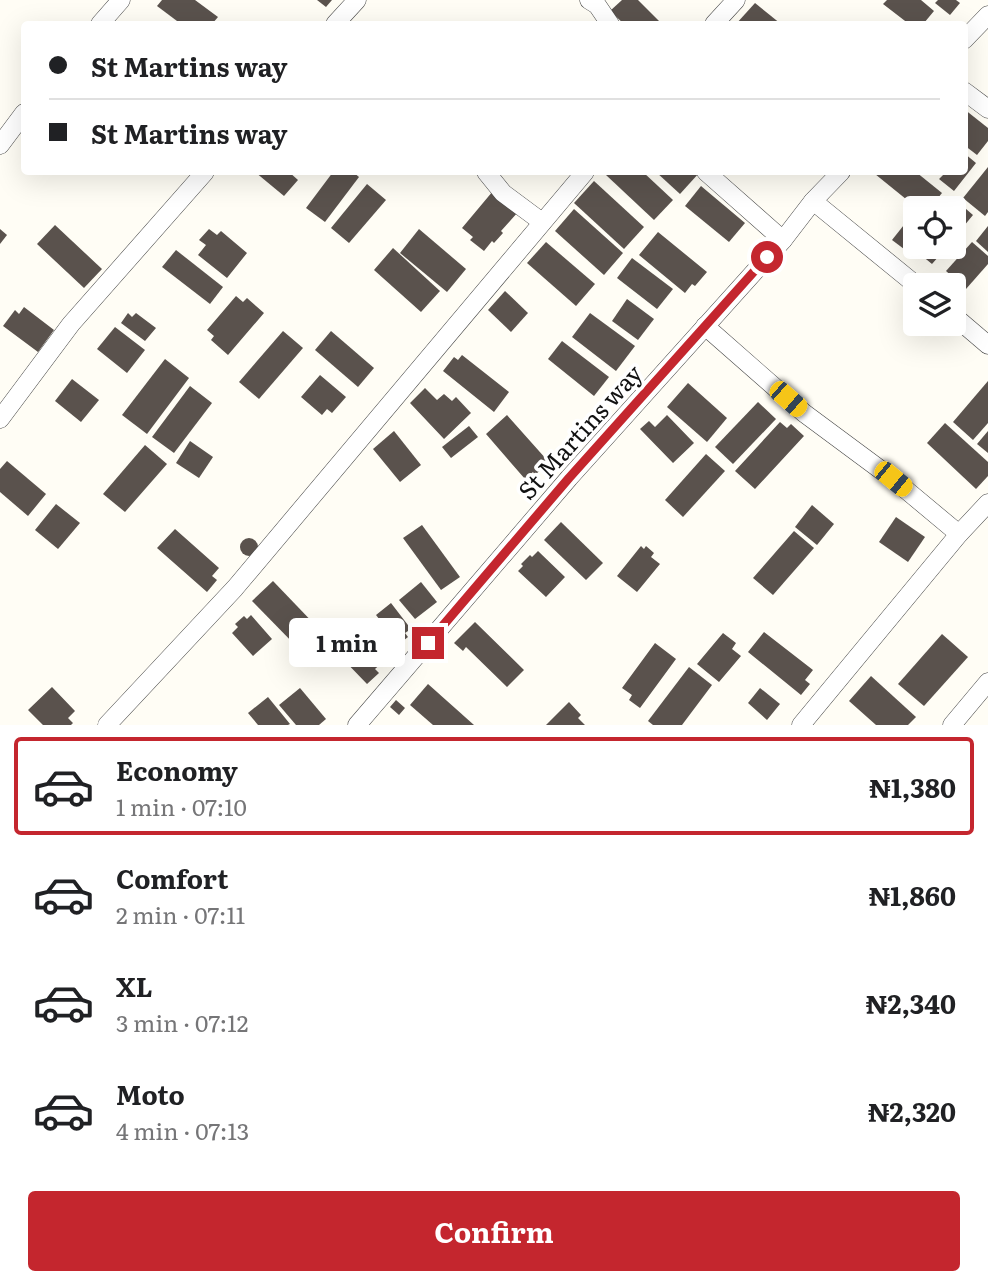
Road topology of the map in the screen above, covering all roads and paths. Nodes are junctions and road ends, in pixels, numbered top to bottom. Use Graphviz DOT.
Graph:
graph roads {
  1 [pos="121,0"];
  2 [pos="357,0"];
  3 [pos="589,0"];
  4 [pos="736,0"];
  5 [pos="988,15"];
  6 [pos="103,21"];
  7 [pos="338,21"];
  8 [pos="608,21"];
  9 [pos="717,21"];
  10 [pos="968,36"];
  11 [pos="968,94"];
  12 [pos="988,110"];
  13 [pos="21,117"];
  14 [pos="0,145"];
  15 [pos="202,175"];
  16 [pos="488,175"];
  17 [pos="582,175"];
  18 [pos="709,175"];
  19 [pos="838,175"];
  20 [pos="813,201"];
  21 [pos="542,222"];
  22 [pos="783,240"];
  23 [pos="903,274"];
  24 [pos="705,326"];
  25 [pos="966,326"];
  26 [pos="988,345"];
  27 [pos="0,419"];
  28 [pos="988,503"];
  29 [pos="959,534"];
  30 [pos="988,682"];
  31 [pos="107,725"];
  32 [pos="357,725"];
  33 [pos="801,725"];
  34 [pos="952,725"];
  1 -- 6 [label="street"];
  2 -- 7 [label="street"];
  3 -- 8 [label="street"];
  4 -- 9 [label="street"];
  5 -- 10 [label="street"];
  11 -- 12 [label="street"];
  13 -- 14 [label="street"];
  15 -- 27 [label="street"];
  16 -- 21 [label="street"];
  17 -- 21 [label="street"];
  18 -- 22 [label="street"];
  19 -- 20 [label="street, St Martins way"];
  20 -- 22 [label="street, St Martins way"];
  20 -- 23 [label="street"];
  21 -- 31 [label="street"];
  22 -- 24 [label="street, St Martins way"];
  24 -- 29 [label="street"];
  24 -- 32 [label="street, St Martins way"];
  25 -- 26 [label="street"];
  28 -- 29 [label="street"];
  29 -- 33 [label="street"];
  30 -- 34 [label="street"];
}
